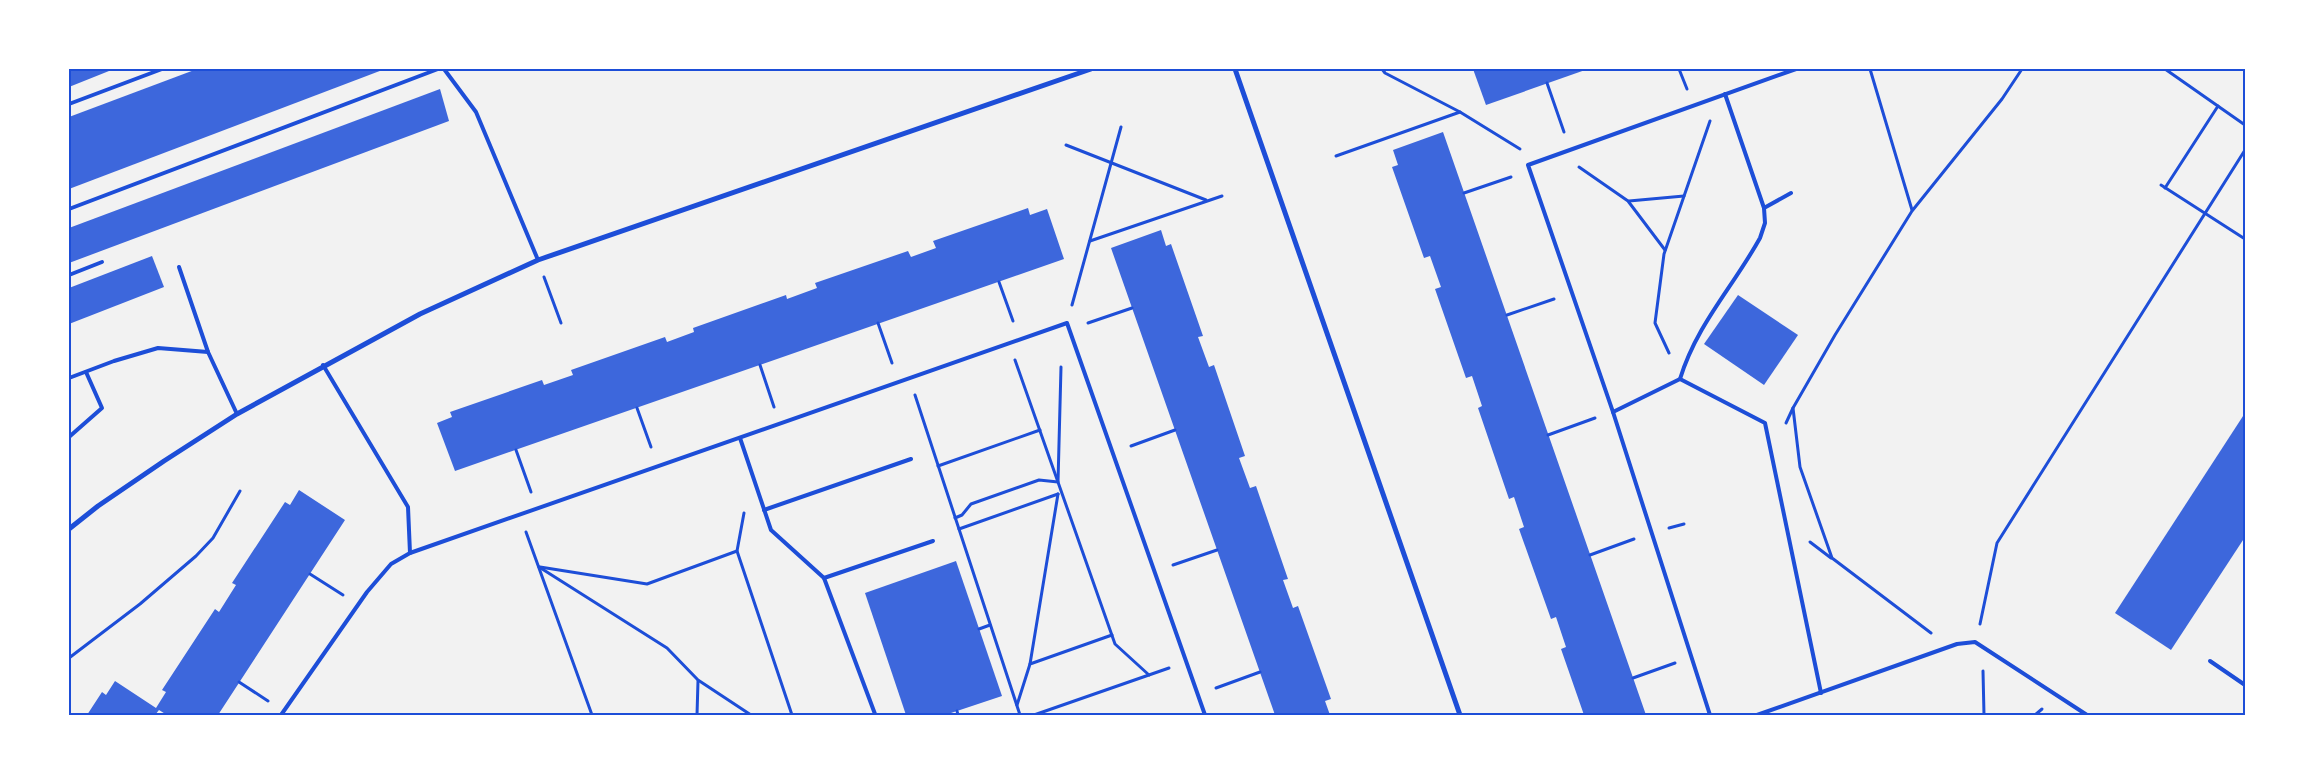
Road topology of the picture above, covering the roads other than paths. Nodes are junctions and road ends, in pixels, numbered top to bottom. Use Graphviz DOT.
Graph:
graph roads {
  1 [pos="162,69"];
  2 [pos="438,69"];
  3 [pos="444,69"];
  4 [pos="1091,69"];
  5 [pos="1235,69"];
  6 [pos="1796,69"];
  7 [pos="150,71"];
  8 [pos="1725,94"];
  9 [pos="69,104"];
  10 [pos="1791,193"];
  11 [pos="1764,208"];
  12 [pos="69,209"];
  13 [pos="538,260"];
  14 [pos="102,262"];
  15 [pos="179,267"];
  16 [pos="69,275"];
  17 [pos="208,352"];
  18 [pos="323,365"];
  19 [pos="86,372"];
  20 [pos="69,378"];
  21 [pos="1680,378"];
  22 [pos="1613,412"];
  23 [pos="237,414"];
  24 [pos="69,437"];
  25 [pos="740,438"];
  26 [pos="912,459"];
  27 [pos="764,510"];
  28 [pos="69,529"];
  29 [pos="933,541"];
  30 [pos="410,553"];
  31 [pos="824,578"];
  32 [pos="2210,661"];
  33 [pos="2245,685"];
  34 [pos="1821,693"];
  35 [pos="282,713"];
  36 [pos="875,714"];
  37 [pos="1205,715"];
  38 [pos="1460,715"];
  39 [pos="1710,715"];
  40 [pos="1757,715"];
  41 [pos="2087,715"];
  1 -- 7 [label="lane"];
  2 -- 12 [label="lane"];
  3 -- 13 [label="lane"];
  4 -- 13 [label="street"];
  5 -- 38 [label="street"];
  6 -- 8 [label="lane"];
  7 -- 9 [label="lane"];
  8 -- 11 [label="lane"];
  8 -- 22 [label="lane"];
  10 -- 11 [label="lane"];
  11 -- 21 [label="lane"];
  13 -- 18 [label="street"];
  14 -- 16 [label="lane"];
  15 -- 17 [label="lane"];
  17 -- 19 [label="lane"];
  17 -- 23 [label="lane"];
  18 -- 23 [label="street"];
  18 -- 30 [label="lane"];
  19 -- 20 [label="lane"];
  19 -- 24 [label="lane"];
  21 -- 22 [label="lane"];
  21 -- 34 [label="lane"];
  22 -- 39 [label="lane"];
  23 -- 28 [label="street"];
  25 -- 27 [label="lane"];
  25 -- 30 [label="lane"];
  25 -- 37 [label="lane"];
  26 -- 27 [label="lane"];
  27 -- 31 [label="lane"];
  29 -- 31 [label="lane"];
  30 -- 35 [label="lane"];
  31 -- 36 [label="lane"];
  32 -- 33 [label="lane"];
  34 -- 40 [label="lane"];
  34 -- 41 [label="lane"];
}
